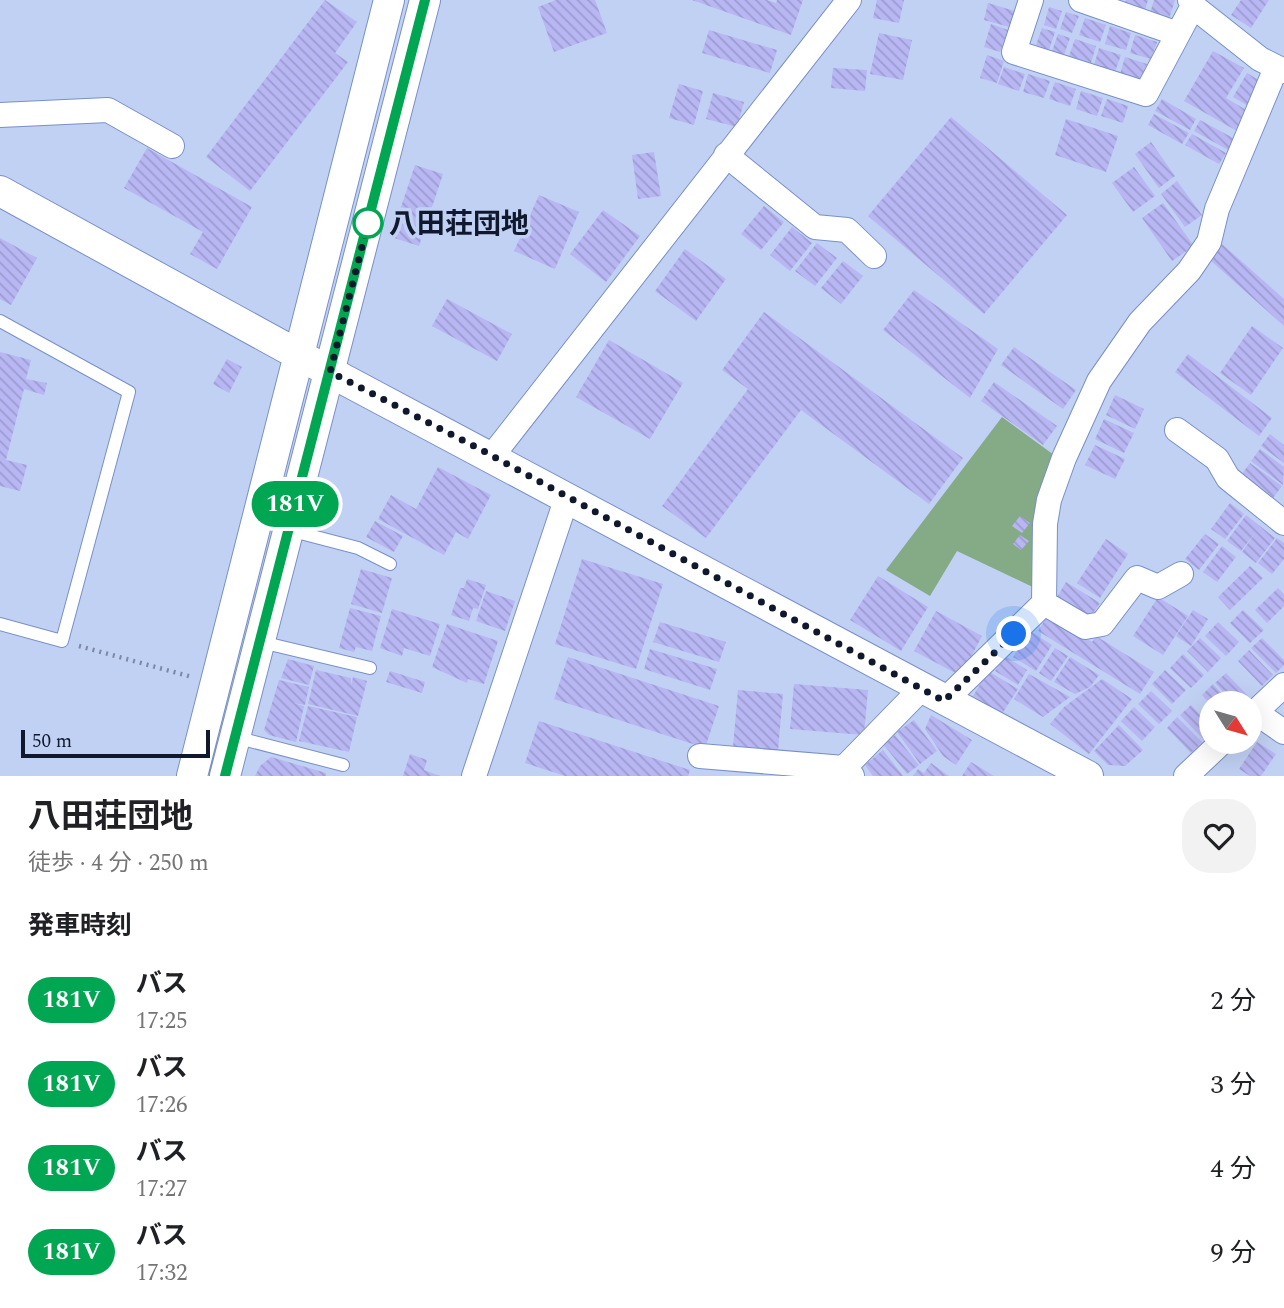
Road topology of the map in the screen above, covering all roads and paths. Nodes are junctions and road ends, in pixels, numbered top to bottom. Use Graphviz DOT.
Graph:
graph roads {
  1 [pos="389,0"];
  2 [pos="425,0"];
  3 [pos="849,0"];
  4 [pos="1031,0"];
  5 [pos="1081,0"];
  6 [pos="1191,3"];
  7 [pos="1178,34"];
  8 [pos="1280,70"];
  9 [pos="0,115"];
  10 [pos="172,146"];
  11 [pos="726,155"];
  12 [pos="0,191"];
  13 [pos="874,256"];
  14 [pos="0,321"];
  15 [pos="299,354"];
  16 [pos="330,372"];
  17 [pos="1177,430"];
  18 [pos="492,456"];
  19 [pos="567,497"];
  20 [pos="1282,519"];
  21 [pos="289,529"];
  22 [pos="390,564"];
  23 [pos="1181,574"];
  24 [pos="1045,603"];
  25 [pos="0,624"];
  26 [pos="62,641"];
  27 [pos="261,642"];
  28 [pos="370,668"];
  29 [pos="216,683"];
  30 [pos="1284,685"];
  31 [pos="933,695"];
  32 [pos="1262,705"];
  33 [pos="1262,720"];
  34 [pos="1284,732"];
  35 [pos="235,737"];
  36 [pos="1209,754"];
  37 [pos="700,755"];
  38 [pos="343,765"];
  39 [pos="785,769"];
  40 [pos="847,773"];
  41 [pos="192,776"];
  42 [pos="225,776"];
  43 [pos="474,776"];
  44 [pos="1088,776"];
  45 [pos="1186,776"];
  1 -- 15 [label="street"];
  2 -- 16 [label="street"];
  3 -- 11 [label="street"];
  4 -- 7 [label="street"];
  5 -- 7 [label="street"];
  6 -- 7 [label="street"];
  6 -- 8 [label="street"];
  8 -- 24 [label="street"];
  9 -- 10 [label="street"];
  11 -- 13 [label="street"];
  11 -- 18 [label="street"];
  12 -- 15 [label="street"];
  14 -- 26 [label="lane"];
  15 -- 16 [label="street"];
  15 -- 29 [label="street"];
  16 -- 18 [label="street"];
  16 -- 21 [label="street"];
  17 -- 20 [label="street"];
  18 -- 19 [label="street"];
  19 -- 31 [label="street"];
  19 -- 43 [label="street"];
  21 -- 22 [label="lane"];
  21 -- 27 [label="street"];
  23 -- 24 [label="street"];
  24 -- 31 [label="street"];
  25 -- 26 [label="lane"];
  26 -- 29 [label="path"];
  27 -- 28 [label="lane"];
  27 -- 35 [label="street"];
  29 -- 41 [label="street"];
  30 -- 32 [label="street"];
  31 -- 40 [label="street"];
  31 -- 44 [label="street"];
  33 -- 34 [label="street"];
  35 -- 38 [label="lane"];
  35 -- 42 [label="street"];
  36 -- 45 [label="street"];
  37 -- 39 [label="street"];
  39 -- 40 [label="street"];
}
